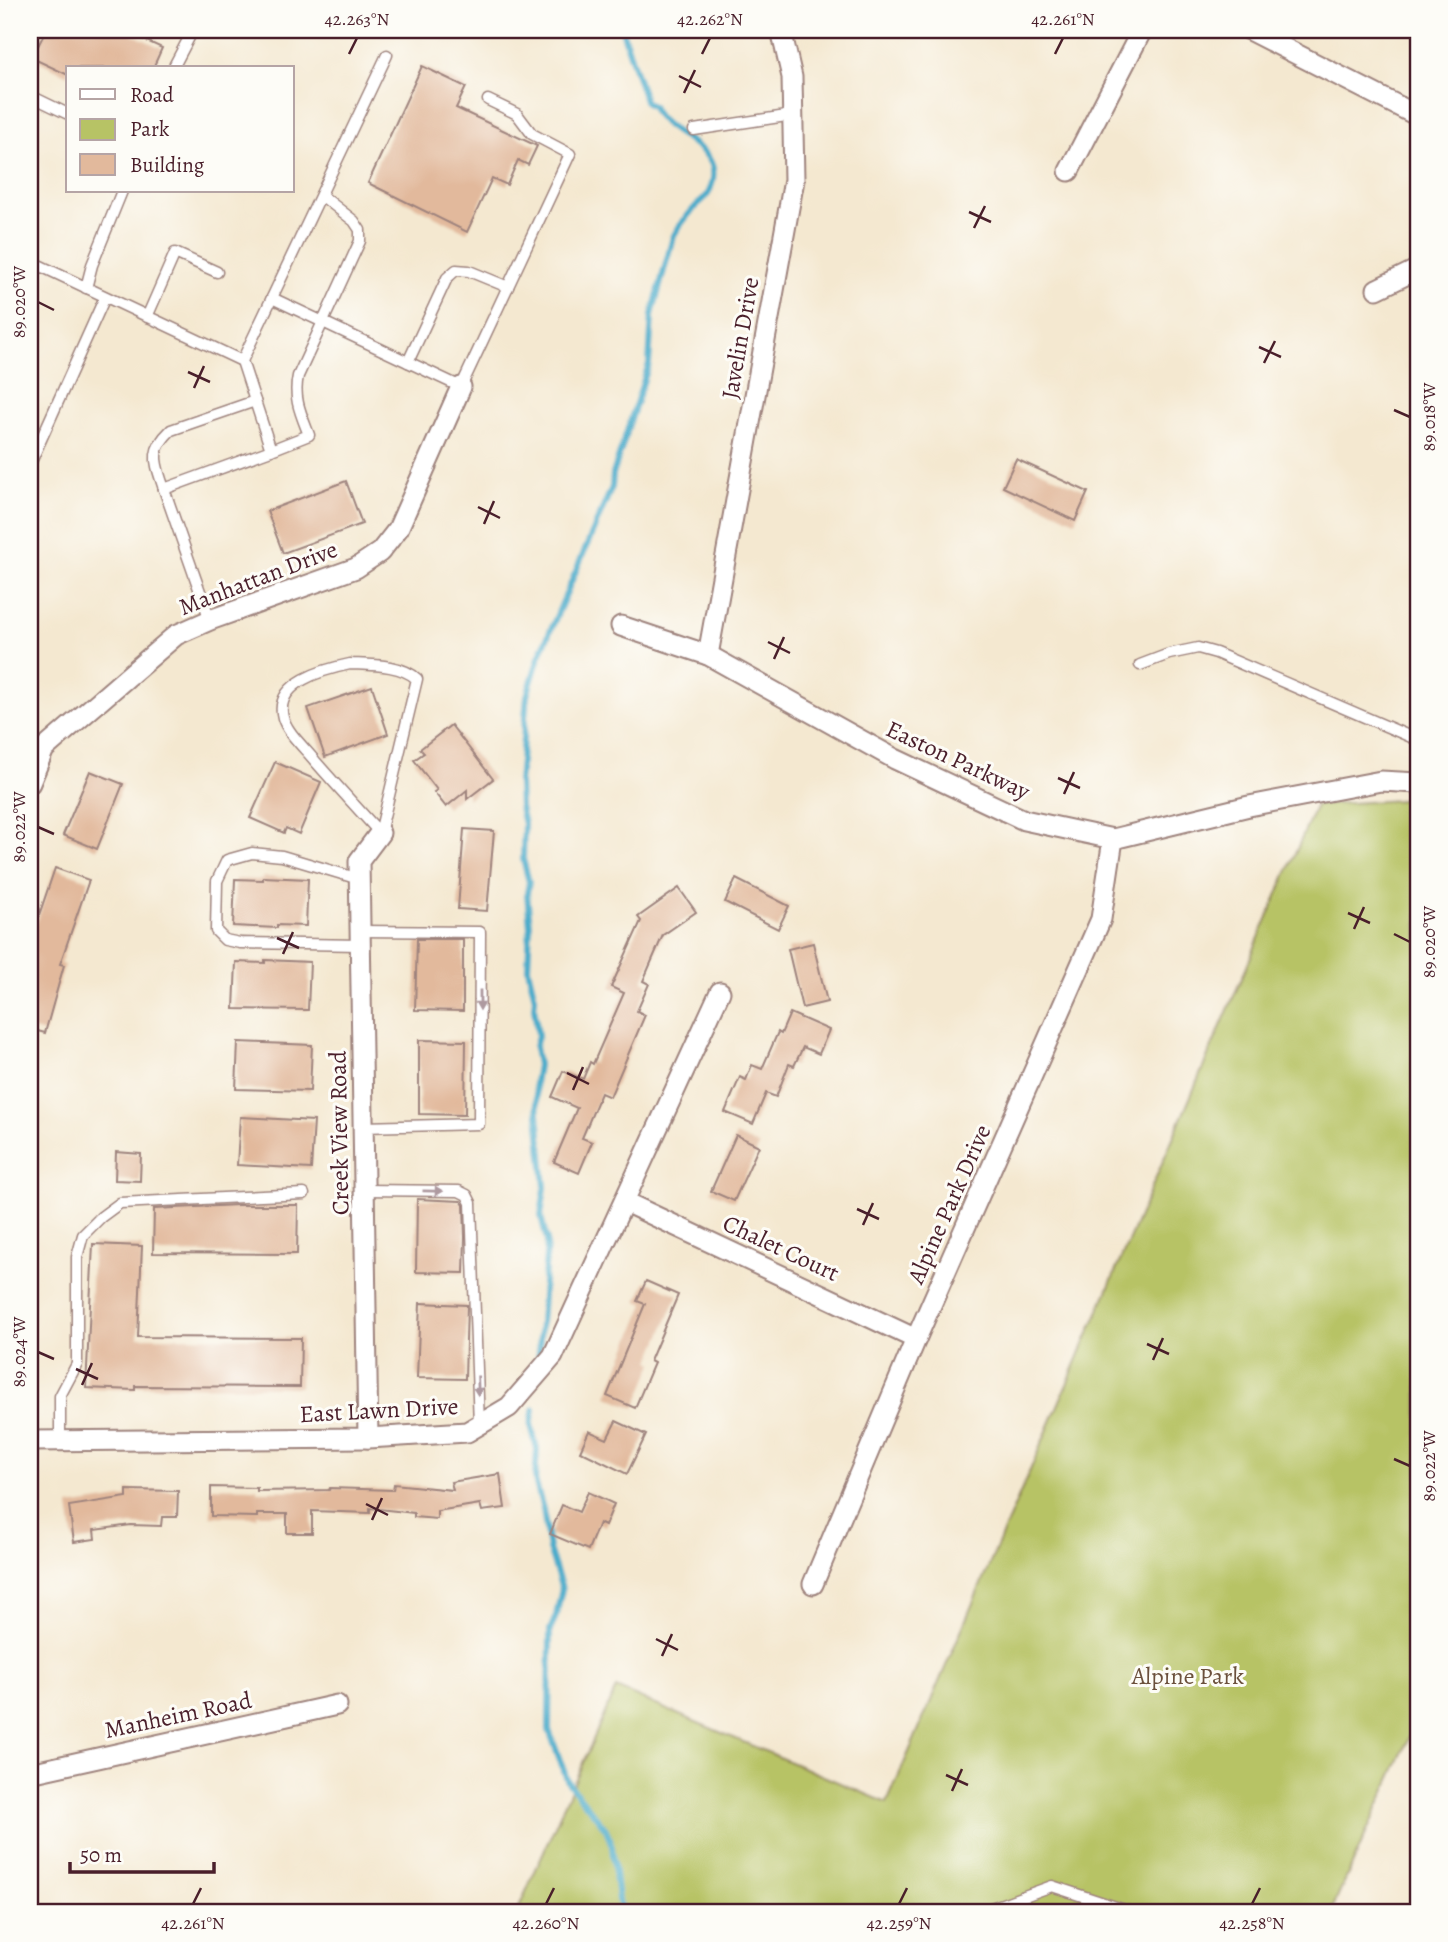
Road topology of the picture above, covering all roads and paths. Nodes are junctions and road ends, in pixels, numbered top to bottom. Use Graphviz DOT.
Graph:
graph roads {
  1 [pos="193,30"];
  2 [pos="781,30"];
  3 [pos="1142,30"];
  4 [pos="1249,30"];
  5 [pos="387,55"];
  6 [pos="174,66"];
  7 [pos="488,100"];
  8 [pos="66,113"];
  9 [pos="30,115"];
  10 [pos="793,115"];
  11 [pos="1418,116"];
  12 [pos="694,130"];
  13 [pos="1069,171"];
  14 [pos="122,192"];
  15 [pos="321,195"];
  16 [pos="30,261"];
  17 [pos="1418,269"];
  18 [pos="217,272"];
  19 [pos="508,287"];
  20 [pos="86,288"];
  21 [pos="1377,289"];
  22 [pos="105,297"];
  23 [pos="272,298"];
  24 [pos="147,317"];
  25 [pos="322,321"];
  26 [pos="242,361"];
  27 [pos="408,362"];
  28 [pos="461,387"];
  29 [pos="255,401"];
  30 [pos="271,450"];
  31 [pos="30,464"];
  32 [pos="164,489"];
  33 [pos="210,620"];
  34 [pos="621,626"];
  35 [pos="708,655"];
  36 [pos="1140,665"];
  37 [pos="1418,740"];
  38 [pos="30,783"];
  39 [pos="1418,783"];
  40 [pos="380,833"];
  41 [pos="1113,839"];
  42 [pos="359,879"];
  43 [pos="360,938"];
  44 [pos="720,992"];
  45 [pos="363,1127"];
  46 [pos="364,1190"];
  47 [pos="304,1194"];
  48 [pos="625,1202"];
  49 [pos="916,1339"];
  50 [pos="479,1425"];
  51 [pos="368,1438"];
  52 [pos="60,1440"];
  53 [pos="30,1441"];
  54 [pos="813,1584"];
  55 [pos="337,1706"];
  56 [pos="30,1773"];
  57 [pos="981,1912"];
  58 [pos="1132,1912"];
  1 -- 6 [label="lane"];
  2 -- 10 [label="street, Javelin Drive"];
  3 -- 13 [label="street"];
  4 -- 11 [label="street"];
  5 -- 15 [label="lane"];
  7 -- 19 [label="lane"];
  8 -- 9 [label="lane"];
  10 -- 12 [label="lane"];
  10 -- 35 [label="street, Javelin Drive"];
  14 -- 20 [label="lane"];
  15 -- 23 [label="lane"];
  15 -- 25 [label="lane"];
  16 -- 20 [label="lane"];
  17 -- 21 [label="street"];
  18 -- 24 [label="lane"];
  19 -- 27 [label="lane"];
  19 -- 28 [label="lane"];
  20 -- 22 [label="lane"];
  22 -- 24 [label="lane"];
  22 -- 31 [label="lane"];
  23 -- 25 [label="lane"];
  23 -- 26 [label="lane"];
  24 -- 26 [label="lane"];
  25 -- 27 [label="lane"];
  25 -- 30 [label="lane"];
  26 -- 29 [label="lane"];
  27 -- 28 [label="lane"];
  28 -- 33 [label="street, Manhattan Drive"];
  29 -- 30 [label="lane"];
  29 -- 32 [label="lane"];
  30 -- 32 [label="lane"];
  32 -- 33 [label="lane"];
  33 -- 38 [label="street, Manhattan Drive"];
  34 -- 35 [label="street, Easton Parkway"];
  35 -- 41 [label="street, Easton Parkway"];
  36 -- 37 [label="lane"];
  39 -- 41 [label="street, Easton Parkway"];
  40 -- 40 [label="lane"];
  40 -- 42 [label="street, Creek View Road"];
  41 -- 49 [label="street, Alpine Park Drive"];
  42 -- 43 [label="street, Creek View Road"];
  42 -- 43 [label="lane"];
  43 -- 45 [label="street, Creek View Road"];
  43 -- 45 [label="lane, one-way"];
  44 -- 48 [label="street, East Lawn Drive"];
  45 -- 46 [label="street, Creek View Road"];
  46 -- 50 [label="lane, one-way"];
  46 -- 51 [label="street, Creek View Road"];
  47 -- 52 [label="lane"];
  48 -- 49 [label="street, Chalet Court"];
  48 -- 50 [label="street, East Lawn Drive"];
  49 -- 54 [label="street, Alpine Park Drive"];
  50 -- 51 [label="street, East Lawn Drive"];
  51 -- 52 [label="street, East Lawn Drive"];
  52 -- 53 [label="street, East Lawn Drive"];
  55 -- 56 [label="street, Manheim Road"];
  57 -- 58 [label="lane"];
}
